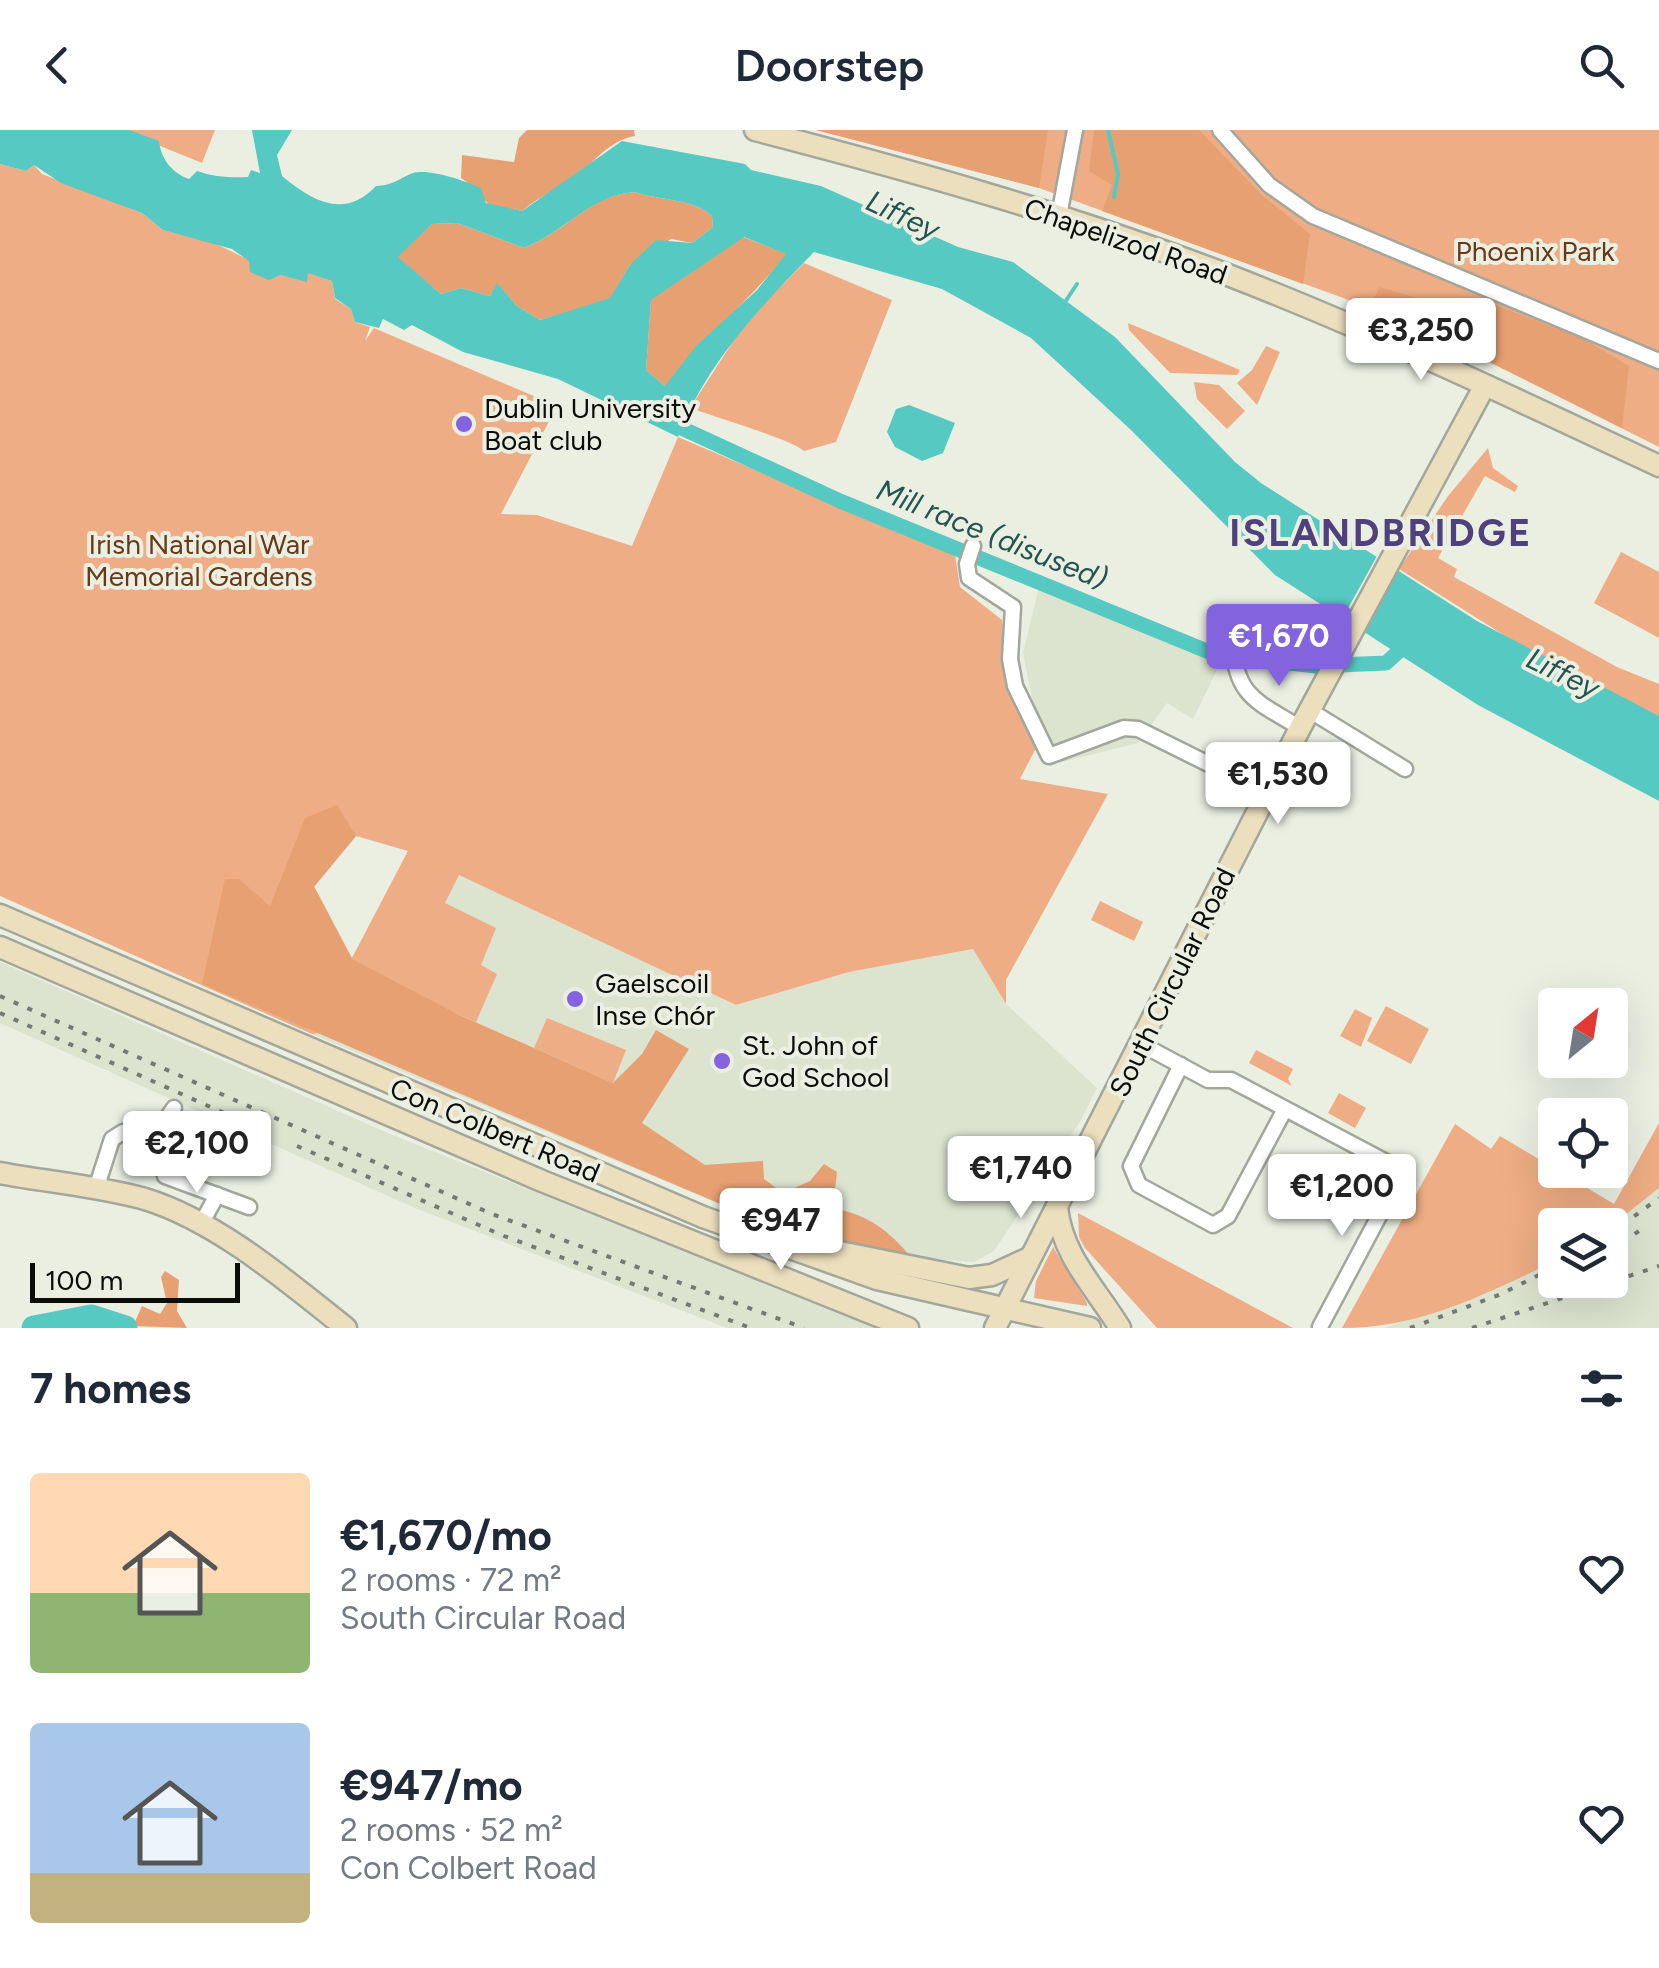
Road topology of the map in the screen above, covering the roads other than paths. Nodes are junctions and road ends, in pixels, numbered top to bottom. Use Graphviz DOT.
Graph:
graph roads {
  1 [pos="755,130"];
  2 [pos="1075,130"];
  3 [pos="1220,130"];
  4 [pos="1058,216"];
  5 [pos="1659,361"];
  6 [pos="1484,387"];
  7 [pos="1659,466"];
  8 [pos="973,546"];
  9 [pos="1232,645"];
  10 [pos="1305,719"];
  11 [pos="1405,769"];
  12 [pos="1267,793"];
  13 [pos="0,915"];
  14 [pos="0,946"];
  15 [pos="1142,1044"];
  16 [pos="1182,1066"];
  17 [pos="174,1108"];
  18 [pos="1284,1109"];
  19 [pos="0,1173"];
  20 [pos="165,1176"];
  21 [pos="96,1189"];
  22 [pos="217,1195"];
  23 [pos="250,1207"];
  24 [pos="1057,1207"];
  25 [pos="702,1217"];
  26 [pos="200,1226"];
  27 [pos="1029,1258"];
  28 [pos="999,1319"];
  29 [pos="1320,1327"];
  30 [pos="346,1328"];
  31 [pos="908,1328"];
  32 [pos="1090,1328"];
  33 [pos="1120,1328"];
  1 -- 4 [label="main road, Chapelizod Road"];
  2 -- 4 [label="street"];
  3 -- 5 [label="street"];
  4 -- 6 [label="main road, Chapelizod Road"];
  6 -- 7 [label="main road, Chapelizod Road"];
  6 -- 10 [label="main road, South Circular Road"];
  8 -- 12 [label="street"];
  9 -- 10 [label="street"];
  10 -- 11 [label="street"];
  10 -- 12 [label="main road, South Circular Road"];
  12 -- 15 [label="main road, South Circular Road"];
  13 -- 25 [label="main road, Con Colbert Road"];
  14 -- 31 [label="main road, Con Colbert Road"];
  15 -- 16 [label="street"];
  15 -- 24 [label="main road, South Circular Road"];
  16 -- 18 [label="street"];
  16 -- 18 [label="street"];
  17 -- 21 [label="street"];
  18 -- 29 [label="street"];
  19 -- 21 [label="main road"];
  20 -- 22 [label="street"];
  21 -- 26 [label="main road"];
  22 -- 23 [label="street"];
  22 -- 26 [label="street"];
  24 -- 27 [label="main road, South Circular Road"];
  24 -- 33 [label="main road"];
  25 -- 27 [label="main road"];
  25 -- 28 [label="main road, Con Colbert Road"];
  26 -- 30 [label="main road"];
  27 -- 28 [label="main road, South Circular Road"];
  28 -- 32 [label="main road, Con Colbert Road"];
}
